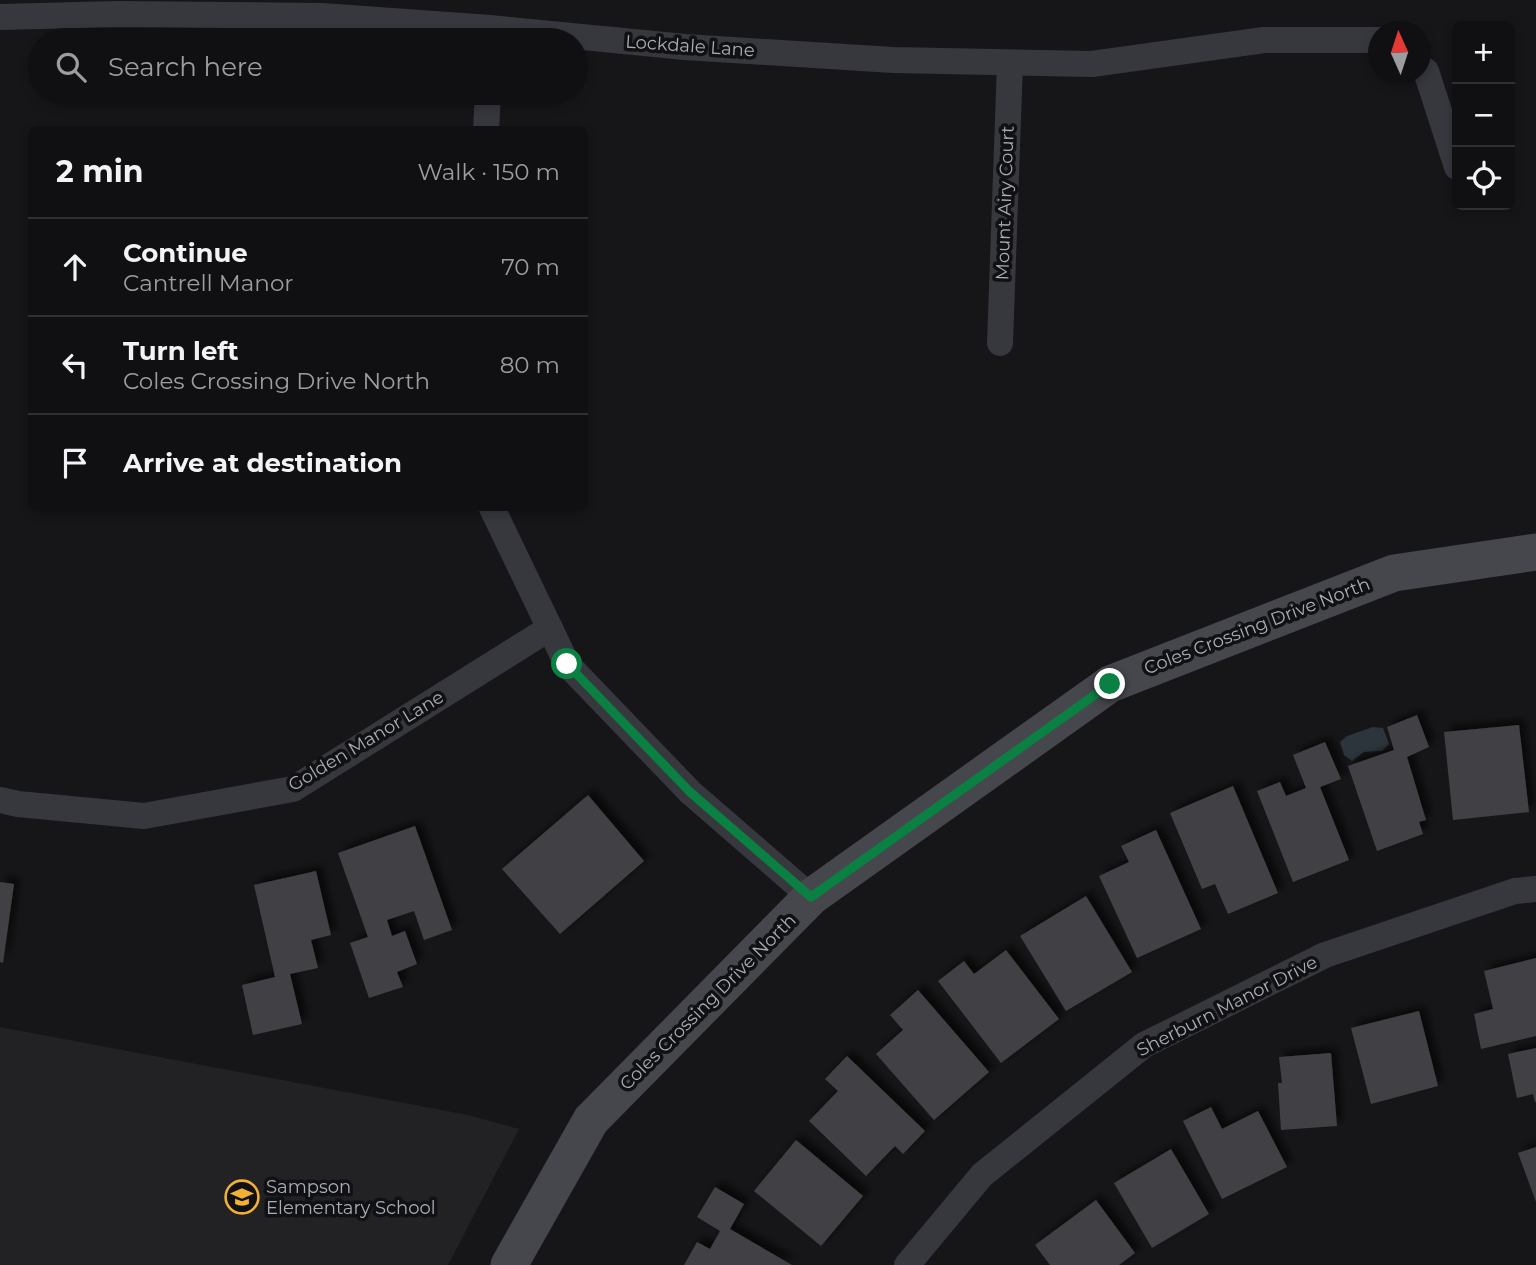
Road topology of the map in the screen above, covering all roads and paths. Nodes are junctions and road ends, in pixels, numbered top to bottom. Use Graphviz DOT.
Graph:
graph roads {
  1 [pos="0,17"];
  2 [pos="434,28"];
  3 [pos="1368,40"];
  4 [pos="588,41"];
  5 [pos="1010,62"];
  6 [pos="1430,84"];
  7 [pos="487,105"];
  8 [pos="486,126"];
  9 [pos="1452,152"];
  10 [pos="1000,343"];
  11 [pos="493,511"];
  12 [pos="1536,552"];
  13 [pos="550,628"];
  14 [pos="0,800"];
  15 [pos="1536,889"];
  16 [pos="811,897"];
  17 [pos="509,1265"];
  18 [pos="907,1265"];
  1 -- 2 [label="street, Lockdale Lane"];
  3 -- 5 [label="street, Lockdale Lane"];
  4 -- 5 [label="street, Lockdale Lane"];
  5 -- 10 [label="street, Mount Airy Court"];
  6 -- 9 [label="street"];
  7 -- 8 [label="street"];
  11 -- 13 [label="street"];
  12 -- 16 [label="street, Coles Crossing Drive North"];
  13 -- 14 [label="street, Golden Manor Lane"];
  13 -- 16 [label="street"];
  15 -- 18 [label="street, Sherburn Manor Drive"];
  16 -- 17 [label="street, Coles Crossing Drive North"];
}
